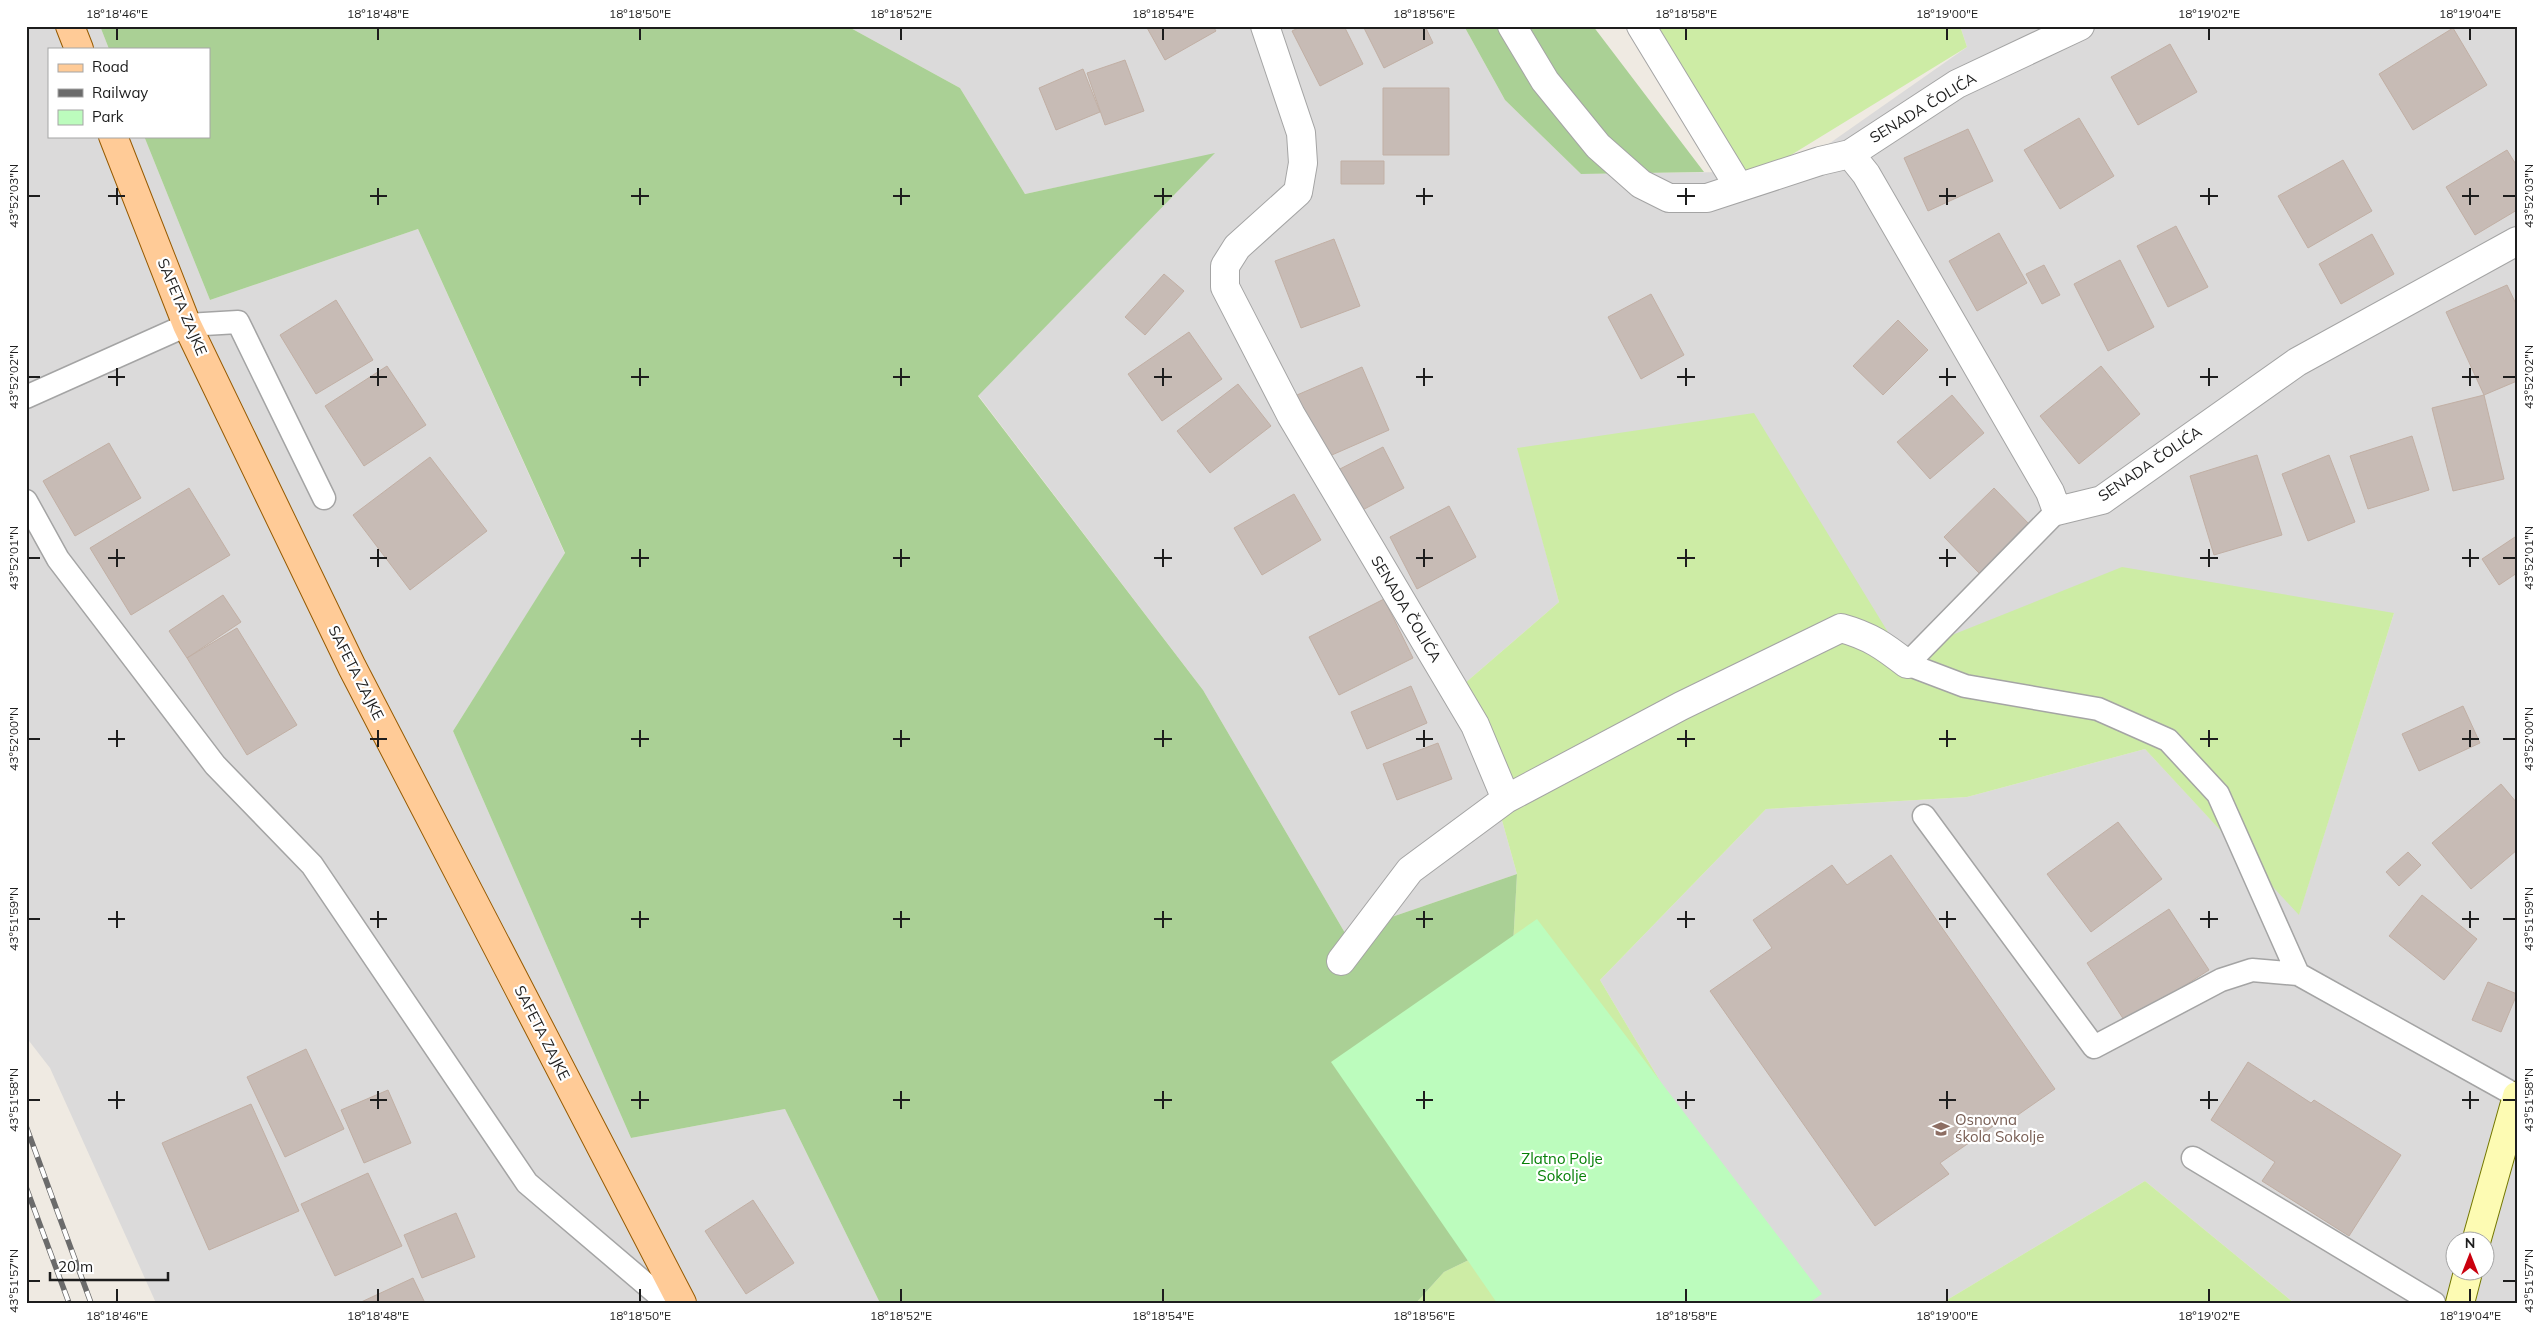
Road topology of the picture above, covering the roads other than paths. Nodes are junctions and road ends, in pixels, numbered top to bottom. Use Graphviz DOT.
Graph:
graph roads {
  1 [pos="70,26"];
  2 [pos="1265,26"];
  3 [pos="1512,26"];
  4 [pos="1640,26"];
  5 [pos="2080,26"];
  6 [pos="79,48"];
  7 [pos="114,138"];
  8 [pos="1850,154"];
  9 [pos="1739,187"];
  10 [pos="2517,242"];
  11 [pos="188,324"];
  12 [pos="26,397"];
  13 [pos="324,498"];
  14 [pos="26,501"];
  15 [pos="2057,511"];
  16 [pos="1907,664"];
  17 [pos="1506,799"];
  18 [pos="1924,816"];
  19 [pos="1341,961"];
  20 [pos="2298,974"];
  21 [pos="2517,1096"];
  22 [pos="2193,1158"];
  23 [pos="2479,1232"];
  24 [pos="2465,1282"];
  25 [pos="668,1303"];
  26 [pos="682,1303"];
  27 [pos="2434,1303"];
  28 [pos="2460,1303"];
  1 -- 6 [label="main road"];
  2 -- 17 [label="street, SENADA ČOLIĆA"];
  3 -- 9 [label="street, SENADA ČOLIĆA"];
  4 -- 9 [label="street"];
  5 -- 8 [label="street, SENADA ČOLIĆA"];
  7 -- 11 [label="main road, SAFETA ZAJKE"];
  8 -- 9 [label="street, SENADA ČOLIĆA"];
  8 -- 15 [label="street"];
  10 -- 15 [label="street, SENADA ČOLIĆA"];
  11 -- 12 [label="lane"];
  11 -- 13 [label="lane"];
  11 -- 26 [label="main road, SAFETA ZAJKE"];
  14 -- 25 [label="lane"];
  15 -- 16 [label="lane"];
  16 -- 17 [label="street"];
  16 -- 20 [label="lane"];
  17 -- 19 [label="street"];
  18 -- 20 [label="lane"];
  20 -- 21 [label="lane"];
  21 -- 23 [label="street"];
  22 -- 27 [label="lane"];
  24 -- 28 [label="street"];
}
